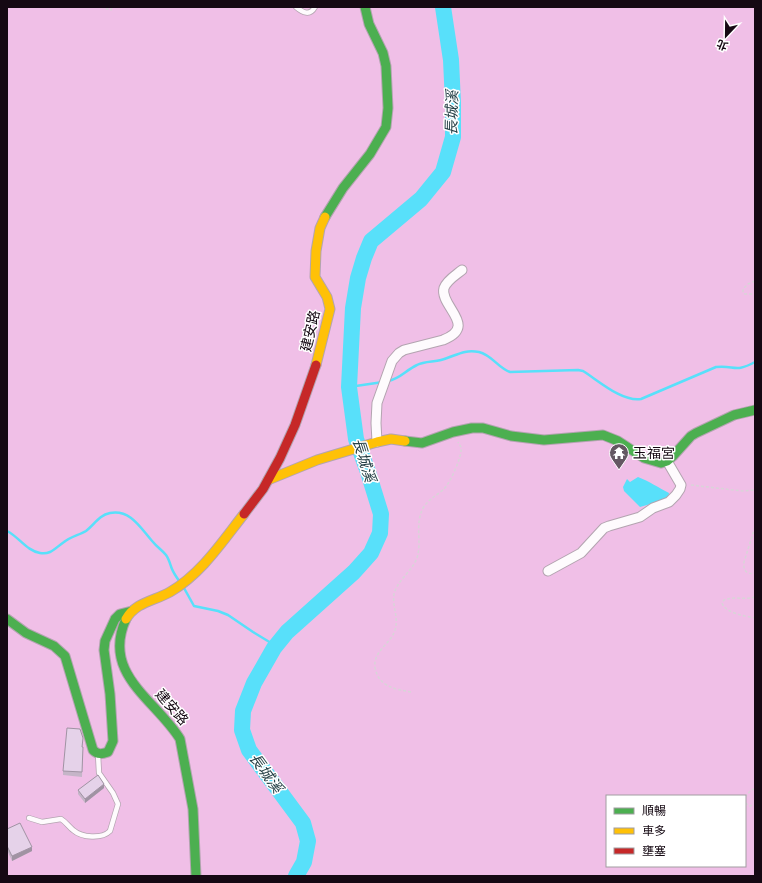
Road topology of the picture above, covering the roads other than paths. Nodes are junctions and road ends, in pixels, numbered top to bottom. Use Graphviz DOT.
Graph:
graph roads {
  1 [pos="296,7"];
  2 [pos="315,7"];
  3 [pos="365,7"];
  4 [pos="462,270"];
  5 [pos="755,410"];
  6 [pos="374,443"];
  7 [pos="667,461"];
  8 [pos="268,480"];
  9 [pos="548,571"];
  10 [pos="132,611"];
  11 [pos="7,618"];
  12 [pos="98,754"];
  13 [pos="29,818"];
  14 [pos="196,876"];
  1 -- 2 [label="lane"];
  3 -- 8 [label="street, 建安路"];
  4 -- 6 [label="street"];
  5 -- 7 [label="street"];
  6 -- 7 [label="street"];
  6 -- 8 [label="street"];
  7 -- 9 [label="street"];
  8 -- 10 [label="street, 建安路"];
  10 -- 12 [label="street"];
  10 -- 14 [label="street, 建安路"];
  11 -- 12 [label="street"];
  12 -- 13 [label="lane"];
}
